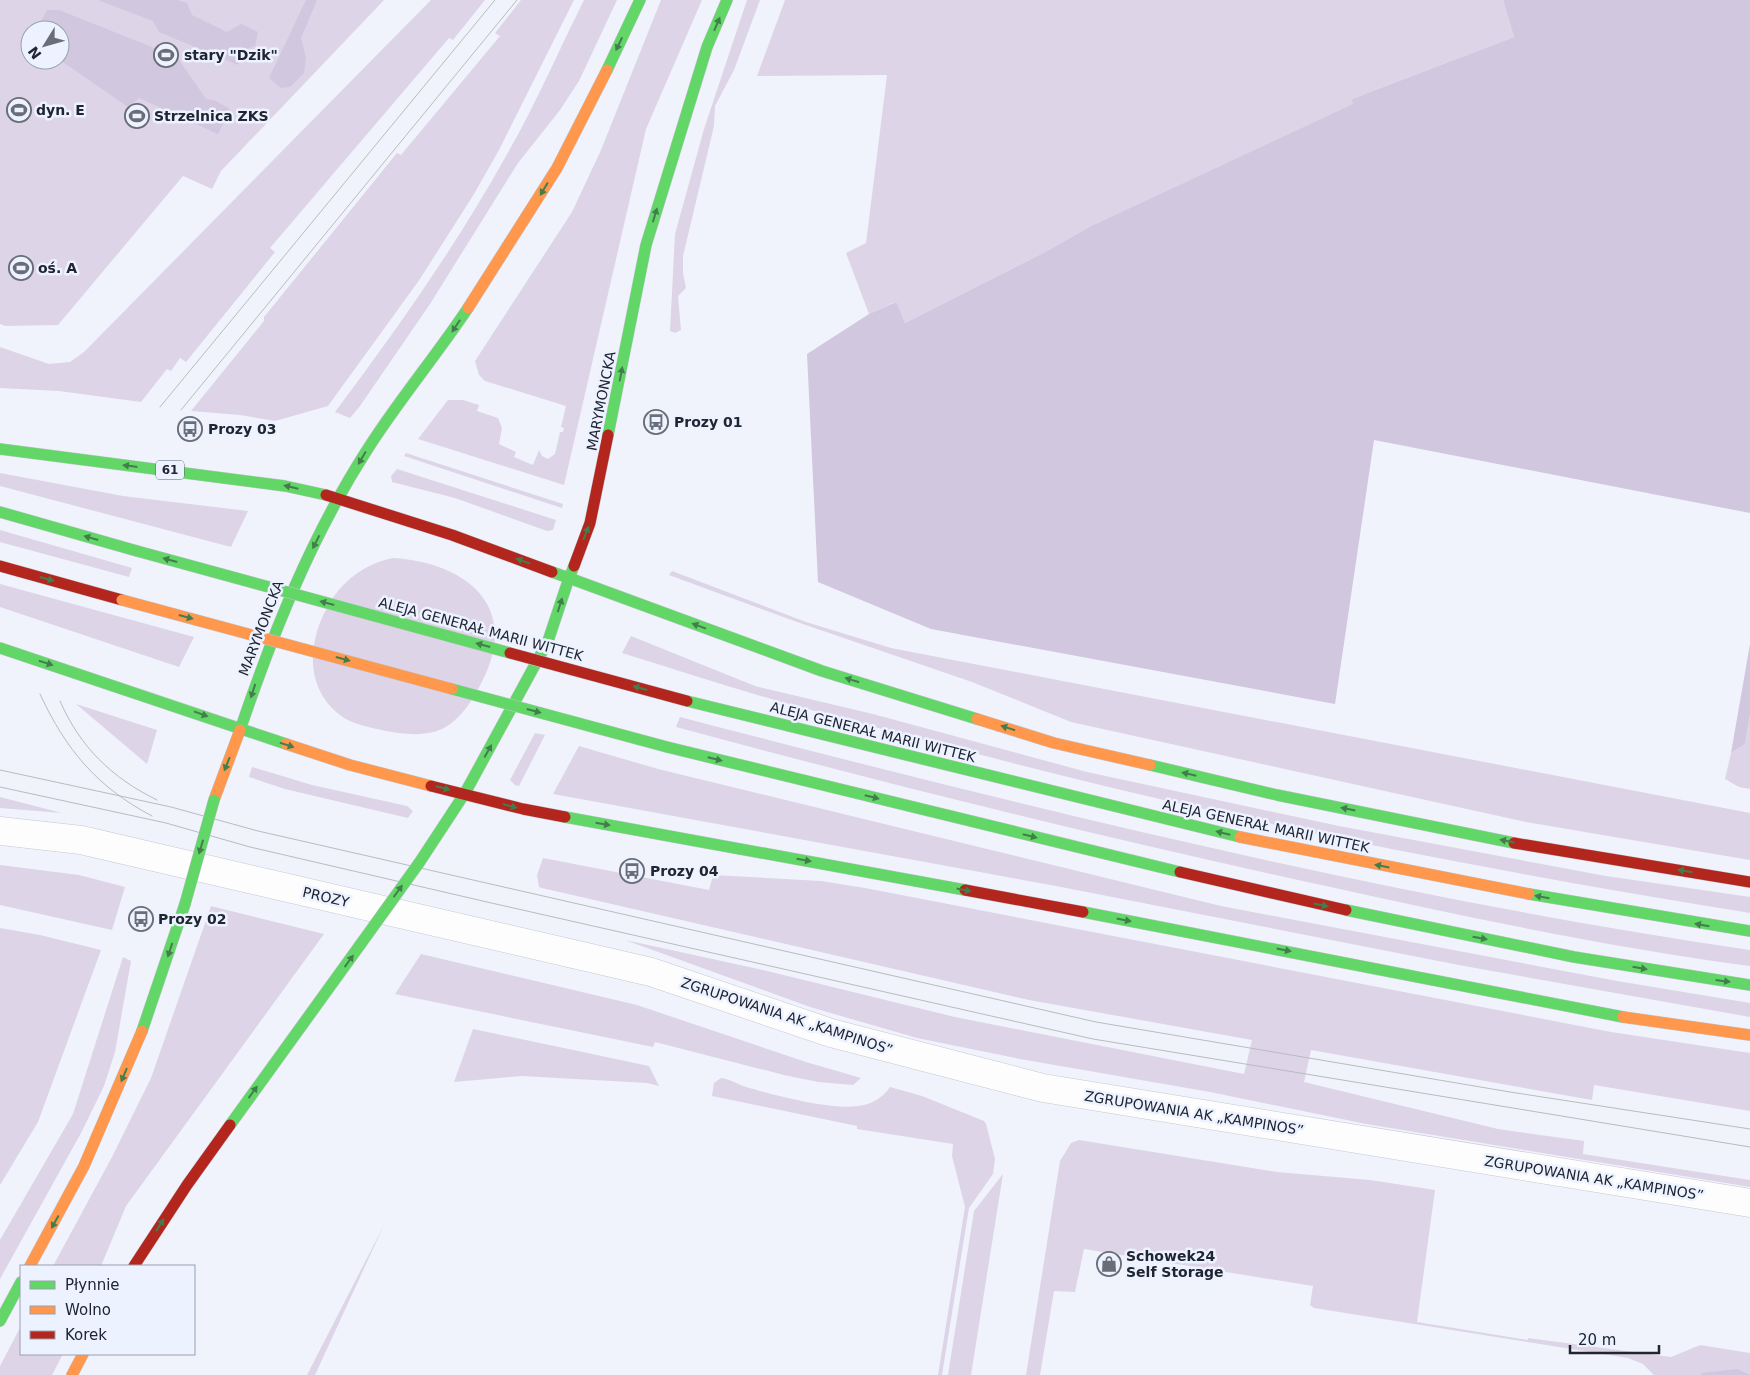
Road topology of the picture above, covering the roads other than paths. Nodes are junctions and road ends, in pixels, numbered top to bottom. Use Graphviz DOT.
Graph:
graph roads {
  1 [pos="640,0"];
  2 [pos="727,0"];
  3 [pos="0,449"];
  4 [pos="338,498"];
  5 [pos="0,512"];
  6 [pos="0,566"];
  7 [pos="569,578"];
  8 [pos="0,648"];
  9 [pos="240,730"];
  10 [pos="465,793"];
  11 [pos="0,831"];
  12 [pos="1750,882"];
  13 [pos="1750,931"];
  14 [pos="651,972"];
  15 [pos="1750,985"];
  16 [pos="1750,1035"];
  17 [pos="1750,1203"];
  18 [pos="31,1265"];
  19 [pos="135,1265"];
  20 [pos="20,1284"];
  21 [pos="0,1321"];
  22 [pos="82,1355"];
  23 [pos="72,1375"];
  1 -- 4 [label="main road, MARYMONCKA, one-way"];
  7 -- 2 [label="main road, MARYMONCKA, one-way"];
  4 -- 3 [label="main road, 61, one-way"];
  7 -- 4 [label="main road, one-way"];
  4 -- 9 [label="main road, MARYMONCKA, one-way"];
  13 -- 5 [label="main road, ALEJA GENERAŁ MARII WITTEK, one-way, bridge"];
  6 -- 15 [label="main road, one-way, bridge"];
  10 -- 7 [label="main road, MARYMONCKA, one-way"];
  12 -- 7 [label="main road, one-way"];
  8 -- 9 [label="main road, one-way"];
  9 -- 10 [label="main road, one-way"];
  9 -- 18 [label="main road, MARYMONCKA, one-way, bridge"];
  10 -- 16 [label="main road, one-way"];
  19 -- 10 [label="main road, MARYMONCKA, one-way, bridge"];
  11 -- 14 [label="street, PROZY"];
  14 -- 17 [label="street, ZGRUPOWANIA AK „KAMPINOS”"];
  20 -- 21 [label="main road"];
  22 -- 23 [label="main road"];
}
